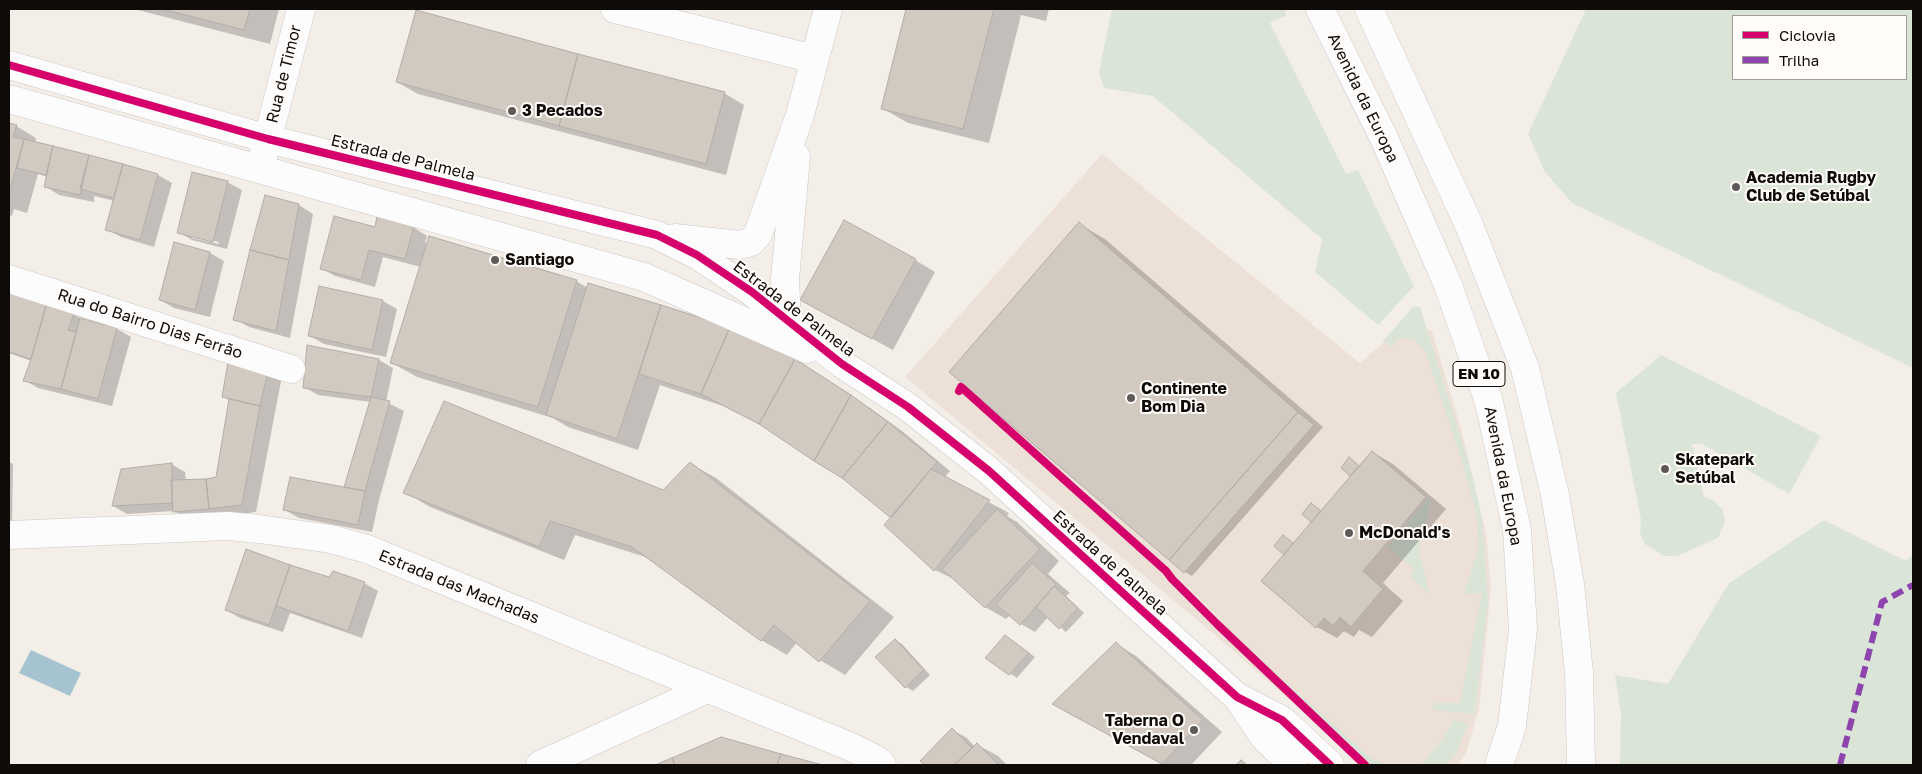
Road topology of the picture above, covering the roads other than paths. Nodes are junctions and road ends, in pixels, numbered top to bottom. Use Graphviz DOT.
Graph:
graph roads {
  1 [pos="300,9"];
  2 [pos="615,9"];
  3 [pos="828,9"];
  4 [pos="1320,9"];
  5 [pos="1370,9"];
  6 [pos="814,59"];
  7 [pos="9,64"];
  8 [pos="9,99"];
  9 [pos="800,115"];
  10 [pos="268,139"];
  11 [pos="260,169"];
  12 [pos="657,235"];
  13 [pos="9,279"];
  14 [pos="787,320"];
  15 [pos="842,364"];
  16 [pos="291,369"];
  17 [pos="9,535"];
  18 [pos="707,689"];
  19 [pos="1238,697"];
  20 [pos="540,765"];
  21 [pos="882,765"];
  22 [pos="1293,765"];
  23 [pos="1330,765"];
  24 [pos="1499,765"];
  25 [pos="1581,765"];
  1 -- 10 [label="street, Rua de Timor"];
  2 -- 6 [label="street"];
  3 -- 6 [label="street"];
  4 -- 24 [label="street, Avenida da Europa / EN 10"];
  5 -- 25 [label="street, EN 10"];
  6 -- 9 [label="street"];
  7 -- 10 [label="street, Estrada de Palmela"];
  8 -- 11 [label="street, Estrada de Palmela"];
  9 -- 12 [label="street"];
  9 -- 14 [label="street"];
  10 -- 11 [label="street, Rua de Timor"];
  10 -- 12 [label="street, Estrada de Palmela"];
  11 -- 15 [label="street, Estrada de Palmela"];
  12 -- 14 [label="street, Estrada de Palmela"];
  13 -- 16 [label="street, Rua do Bairro Dias Ferrão"];
  14 -- 15 [label="street, Estrada de Palmela"];
  15 -- 19 [label="street, Estrada de Palmela"];
  17 -- 18 [label="street, Estrada das Machadas"];
  18 -- 20 [label="street"];
  18 -- 21 [label="street, Estrada das Machadas"];
  19 -- 22 [label="street, Estrada de Palmela"];
  19 -- 23 [label="street, Estrada de Palmela"];
}
